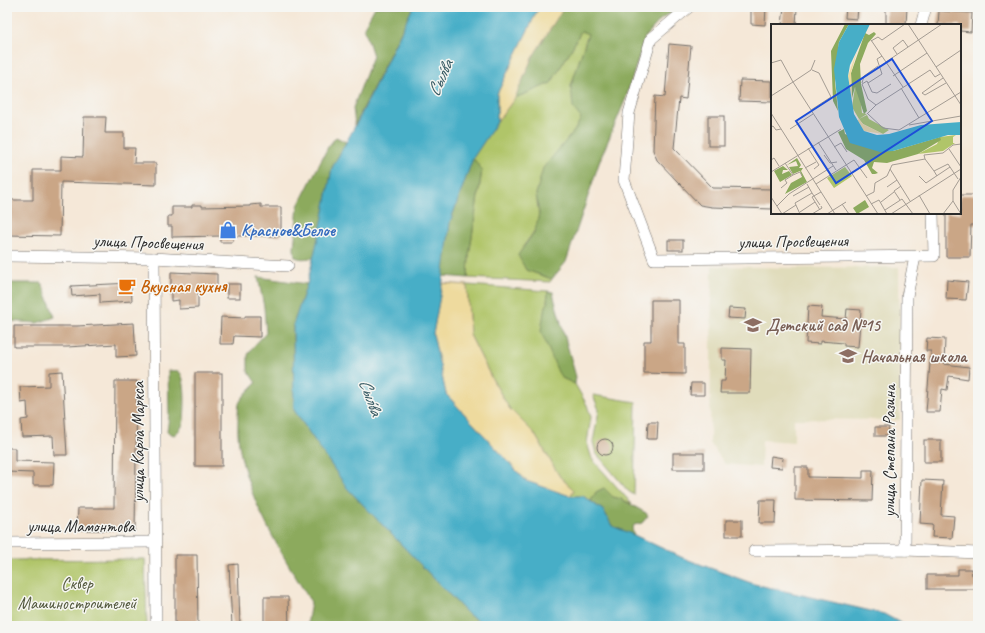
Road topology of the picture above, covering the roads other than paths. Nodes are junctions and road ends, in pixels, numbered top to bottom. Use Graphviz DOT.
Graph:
graph roads {
  1 [pos="689,7"];
  2 [pos="926,7"];
  3 [pos="922,24"];
  4 [pos="933,214"];
  5 [pos="7,256"];
  6 [pos="915,257"];
  7 [pos="154,258"];
  8 [pos="288,266"];
  9 [pos="156,542"];
  10 [pos="7,543"];
  11 [pos="905,550"];
  12 [pos="754,551"];
  13 [pos="978,553"];
  14 [pos="156,626"];
  1 -- 6 [label="street, улица Просвещения"];
  2 -- 3 [label="street"];
  4 -- 6 [label="street, улица Просвещения"];
  5 -- 7 [label="street, улица Просвещения"];
  6 -- 11 [label="street, улица Степана Разина"];
  7 -- 8 [label="street, улица Просвещения"];
  7 -- 9 [label="street, улица Карла Маркса"];
  9 -- 10 [label="street, улица Мамонтова"];
  9 -- 14 [label="street, улица Карла Маркса"];
  11 -- 12 [label="street"];
  11 -- 13 [label="street"];
}
